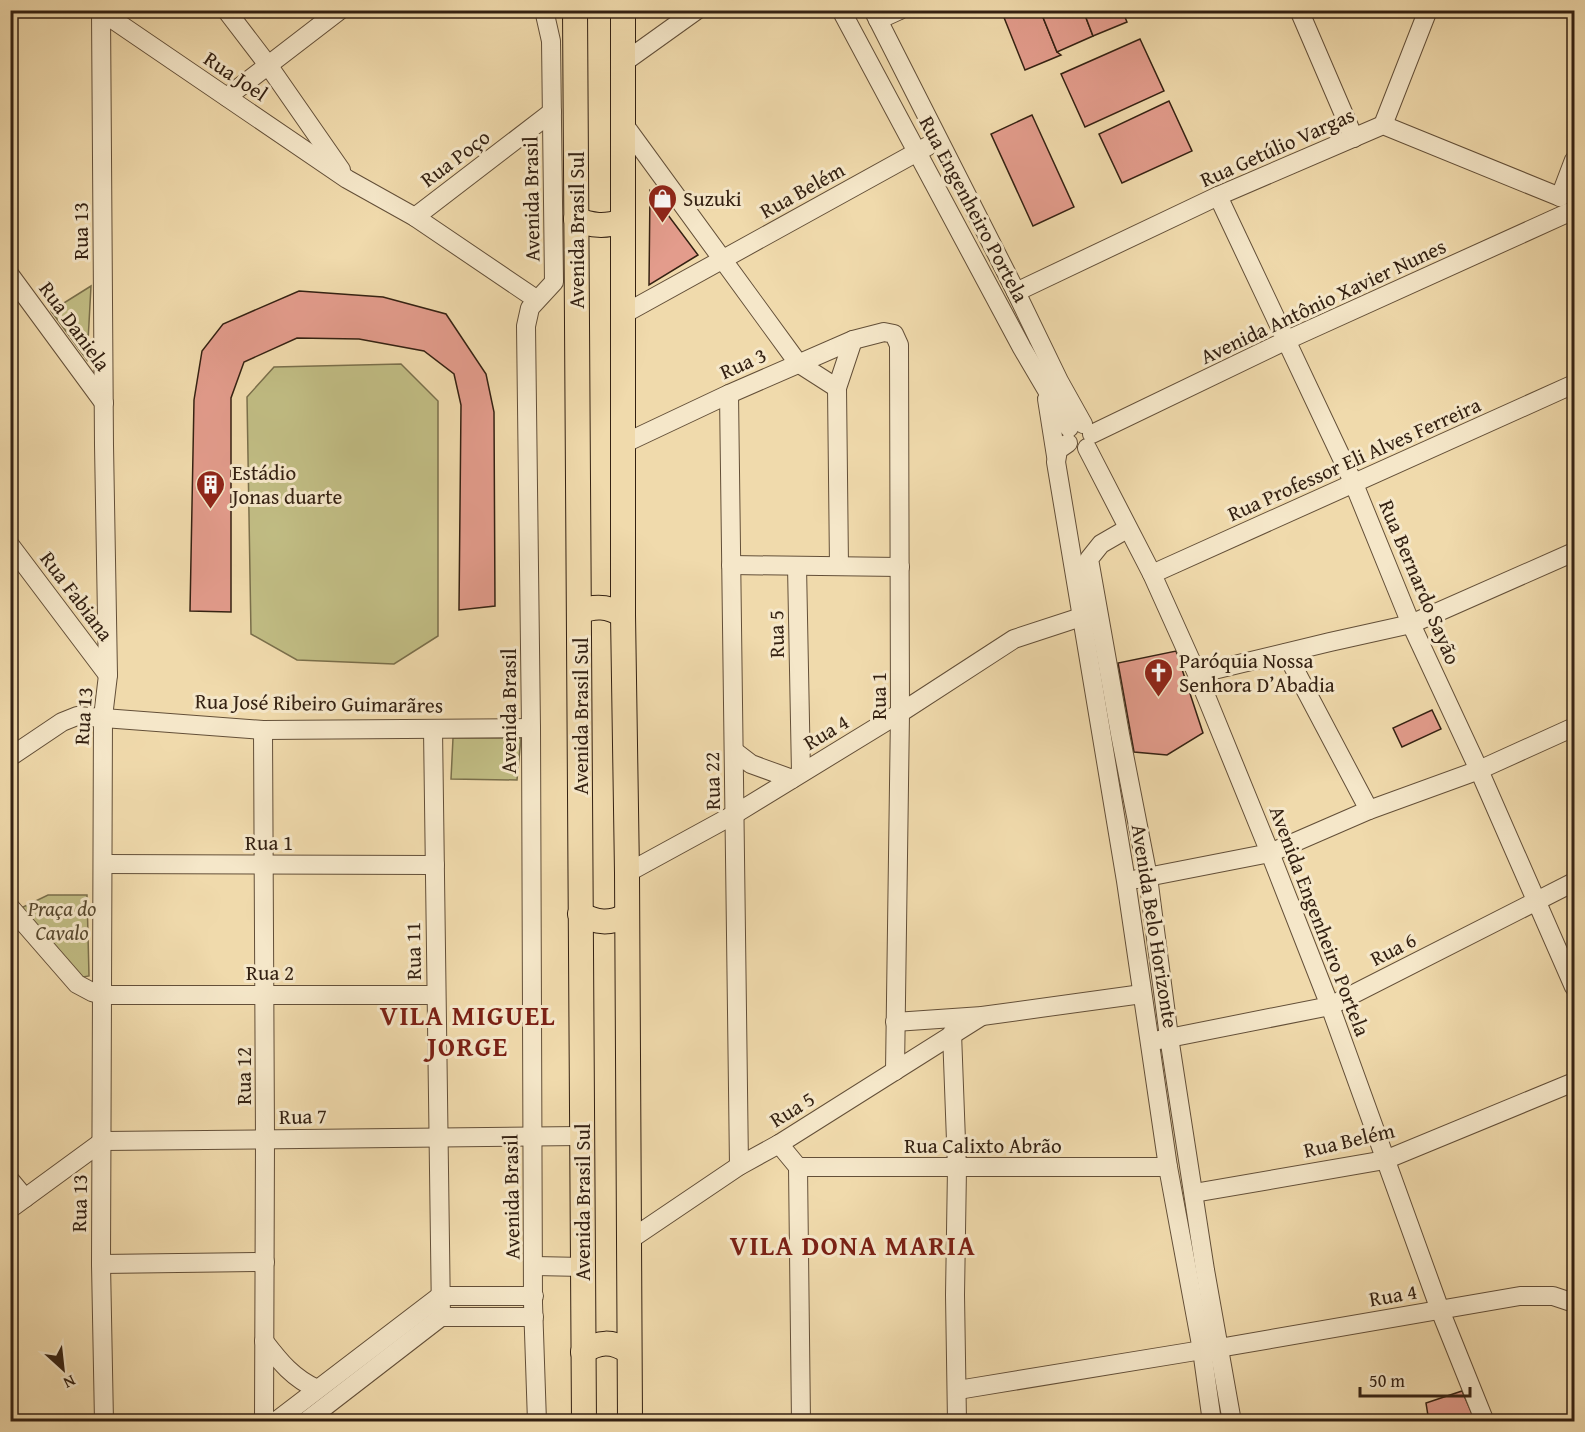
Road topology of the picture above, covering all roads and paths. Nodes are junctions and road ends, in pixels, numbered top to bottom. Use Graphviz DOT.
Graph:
graph roads {
  1 [pos="226,10"];
  2 [pos="340,10"];
  3 [pos="544,10"];
  4 [pos="575,10"];
  5 [pos="623,10"];
  6 [pos="697,10"];
  7 [pos="841,10"];
  8 [pos="900,10"];
  9 [pos="1299,10"];
  10 [pos="1428,10"];
  11 [pos="100,11"];
  12 [pos="876,15"];
  13 [pos="623,63"];
  14 [pos="268,65"];
  15 [pos="227,98"];
  16 [pos="552,112"];
  17 [pos="622,123"];
  18 [pos="1383,125"];
  19 [pos="1354,138"];
  20 [pos="939,140"];
  21 [pos="918,152"];
  22 [pos="1575,160"];
  23 [pos="347,179"];
  24 [pos="1218,196"];
  25 [pos="1569,213"];
  26 [pos="415,217"];
  27 [pos="576,219"];
  28 [pos="622,232"];
  29 [pos="577,243"];
  30 [pos="723,260"];
  31 [pos="10,275"];
  32 [pos="565,284"];
  33 [pos="1016,292"];
  34 [pos="536,299"];
  35 [pos="622,315"];
  36 [pos="884,332"];
  37 [pos="853,340"];
  38 [pos="1285,341"];
  39 [pos="798,363"];
  40 [pos="1575,384"];
  41 [pos="837,388"];
  42 [pos="1045,388"];
  43 [pos="729,394"];
  44 [pos="104,403"];
  45 [pos="1076,439"];
  46 [pos="623,444"];
  47 [pos="1354,484"];
  48 [pos="1127,529"];
  49 [pos="10,545"];
  50 [pos="1575,552"];
  51 [pos="731,565"];
  52 [pos="797,566"];
  53 [pos="839,566"];
  54 [pos="900,567"];
  55 [pos="1152,574"];
  56 [pos="579,585"];
  57 [pos="623,587"];
  58 [pos="579,612"];
  59 [pos="623,615"];
  60 [pos="1081,617"];
  61 [pos="1411,624"];
  62 [pos="1286,653"];
  63 [pos="1197,674"];
  64 [pos="108,675"];
  65 [pos="900,713"];
  66 [pos="103,717"];
  67 [pos="1575,727"];
  68 [pos="531,728"];
  69 [pos="263,729"];
  70 [pos="433,729"];
  71 [pos="734,752"];
  72 [pos="10,757"];
  73 [pos="1479,770"];
  74 [pos="797,776"];
  75 [pos="1369,810"];
  76 [pos="735,814"];
  77 [pos="1270,853"];
  78 [pos="103,864"];
  79 [pos="264,864"];
  80 [pos="435,865"];
  81 [pos="627,873"];
  82 [pos="1148,877"];
  83 [pos="1126,880"];
  84 [pos="1575,882"];
  85 [pos="1536,901"];
  86 [pos="10,907"];
  87 [pos="580,914"];
  88 [pos="626,916"];
  89 [pos="582,939"];
  90 [pos="627,942"];
  91 [pos="1575,987"];
  92 [pos="1142,994"];
  93 [pos="103,995"];
  94 [pos="264,995"];
  95 [pos="436,995"];
  96 [pos="1330,1006"];
  97 [pos="982,1016"];
  98 [pos="895,1022"];
  99 [pos="952,1033"];
  100 [pos="1169,1037"];
  101 [pos="1150,1042"];
  102 [pos="895,1071"];
  103 [pos="1575,1082"];
  104 [pos="533,1136"];
  105 [pos="581,1136"];
  106 [pos="438,1137"];
  107 [pos="266,1139"];
  108 [pos="103,1141"];
  109 [pos="779,1144"];
  110 [pos="1385,1160"];
  111 [pos="739,1166"];
  112 [pos="798,1167"];
  113 [pos="1168,1167"];
  114 [pos="957,1168"];
  115 [pos="10,1180"];
  116 [pos="1194,1193"];
  117 [pos="18,1203"];
  118 [pos="628,1241"];
  119 [pos="264,1262"];
  120 [pos="101,1264"];
  121 [pos="535,1266"];
  122 [pos="583,1267"];
  123 [pos="1197,1272"];
  124 [pos="440,1296"];
  125 [pos="534,1296"];
  126 [pos="1575,1303"];
  127 [pos="1440,1310"];
  128 [pos="441,1317"];
  129 [pos="534,1317"];
  130 [pos="583,1323"];
  131 [pos="628,1326"];
  132 [pos="264,1341"];
  133 [pos="1211,1349"];
  134 [pos="628,1351"];
  135 [pos="583,1352"];
  136 [pos="317,1389"];
  137 [pos="958,1390"];
  138 [pos="1231,1415"];
  139 [pos="1212,1417"];
  140 [pos="104,1422"];
  141 [pos="264,1422"];
  142 [pos="275,1422"];
  143 [pos="305,1422"];
  144 [pos="537,1422"];
  145 [pos="584,1422"];
  146 [pos="630,1422"];
  147 [pos="801,1422"];
  148 [pos="957,1422"];
  149 [pos="1485,1422"];
  1 -- 14 [label="street, Rua Joel"];
  2 -- 14 [label="street"];
  3 -- 16 [label="street, Avenida Brasil"];
  4 -- 27 [label="main road, Avenida Brasil Sul"];
  5 -- 13 [label="main road, Avenida Brasil Sul"];
  6 -- 13 [label="street"];
  7 -- 21 [label="street, Rua Engenheiro Portela"];
  8 -- 12 [label="street"];
  9 -- 19 [label="street"];
  10 -- 18 [label="street"];
  11 -- 15 [label="street, Rua Joel"];
  11 -- 44 [label="street, Rua 13"];
  12 -- 20 [label="street, Rua Engenheiro Portela"];
  13 -- 17 [label="main road, Avenida Brasil Sul"];
  14 -- 15 [label="street"];
  14 -- 23 [label="street, Rua Joel"];
  15 -- 23 [label="street, Rua Joel"];
  16 -- 26 [label="street, Rua Poço"];
  16 -- 32 [label="street, Avenida Brasil"];
  17 -- 28 [label="main road, Avenida Brasil Sul"];
  17 -- 30 [label="street"];
  18 -- 19 [label="street, Rua Getúlio Vargas"];
  18 -- 25 [label="street, Rua Getúlio Vargas"];
  19 -- 24 [label="street, Rua Getúlio Vargas"];
  20 -- 21 [label="street, Rua Belém"];
  20 -- 33 [label="street, Rua Engenheiro Portela"];
  21 -- 30 [label="street, Rua Belém"];
  21 -- 42 [label="street, Rua Engenheiro Portela"];
  22 -- 25 [label="street"];
  23 -- 26 [label="street, Rua Joel"];
  24 -- 33 [label="street, Rua Getúlio Vargas"];
  24 -- 38 [label="street, Rua Bernardo Sayão"];
  25 -- 38 [label="street, Avenida Antônio Xavier Nunes"];
  26 -- 34 [label="street, Rua Joel"];
  27 -- 28 [label="main road"];
  27 -- 29 [label="main road, Avenida Brasil Sul"];
  28 -- 29 [label="main road"];
  28 -- 35 [label="main road, Avenida Brasil Sul"];
  29 -- 32 [label="main road, Avenida Brasil Sul"];
  30 -- 35 [label="street, Rua Belém"];
  30 -- 39 [label="street"];
  31 -- 44 [label="street, Rua Daniela"];
  32 -- 34 [label="street, Avenida Brasil"];
  32 -- 56 [label="main road, Avenida Brasil Sul"];
  33 -- 45 [label="street, Rua Engenheiro Portela"];
  34 -- 68 [label="street, Avenida Brasil"];
  35 -- 46 [label="main road, Avenida Brasil Sul"];
  36 -- 37 [label="street, Rua 3"];
  36 -- 54 [label="street, Rua 1"];
  37 -- 39 [label="street, Rua 3"];
  37 -- 41 [label="street"];
  38 -- 45 [label="street, Avenida Antônio Xavier Nunes"];
  38 -- 47 [label="street, Rua Bernardo Sayão"];
  39 -- 41 [label="street"];
  39 -- 43 [label="street, Rua 3"];
  40 -- 47 [label="street, Rua Professor Eli Alves Ferreira"];
  41 -- 53 [label="street"];
  42 -- 45 [label="street, Rua Engenheiro Portela"];
  42 -- 45 [label="street, Avenida Belo Horizonte"];
  43 -- 46 [label="street, Rua 3"];
  43 -- 51 [label="street, Rua 22"];
  44 -- 64 [label="street, Rua 13"];
  45 -- 48 [label="street, Avenida Engenheiro Portela"];
  45 -- 60 [label="street, Avenida Belo Horizonte"];
  46 -- 57 [label="main road, Avenida Brasil Sul"];
  47 -- 55 [label="street, Rua Professor Eli Alves Ferreira"];
  47 -- 61 [label="street, Rua Bernardo Sayão"];
  48 -- 55 [label="street, Avenida Engenheiro Portela"];
  48 -- 82 [label="street, Avenida Belo Horizonte"];
  49 -- 64 [label="street, Rua Fabiana"];
  50 -- 61 [label="street"];
  51 -- 52 [label="street"];
  51 -- 71 [label="street, Rua 22"];
  52 -- 53 [label="street"];
  52 -- 74 [label="street, Rua 5"];
  53 -- 54 [label="street"];
  54 -- 65 [label="street, Rua 1"];
  55 -- 63 [label="street, Avenida Engenheiro Portela"];
  56 -- 57 [label="main road"];
  56 -- 58 [label="main road, Avenida Brasil Sul"];
  57 -- 59 [label="main road, Avenida Brasil Sul"];
  58 -- 59 [label="main road"];
  58 -- 87 [label="main road, Avenida Brasil Sul"];
  59 -- 81 [label="main road, Avenida Brasil Sul"];
  60 -- 65 [label="street, Rua 4"];
  60 -- 83 [label="street, Avenida Belo Horizonte"];
  61 -- 62 [label="street"];
  61 -- 73 [label="street, Rua Bernardo Sayão"];
  62 -- 63 [label="street"];
  62 -- 75 [label="street"];
  63 -- 77 [label="street, Avenida Engenheiro Portela"];
  64 -- 66 [label="street, Rua 13"];
  65 -- 74 [label="street, Rua 4"];
  65 -- 98 [label="street, Rua 1"];
  66 -- 69 [label="street, Rua José Ribeiro Guimarãres"];
  66 -- 72 [label="street, Rua José Ribeiro Guimarãres"];
  66 -- 78 [label="street, Rua 13"];
  67 -- 73 [label="street"];
  68 -- 70 [label="street, Rua José Ribeiro Guimarãres"];
  68 -- 104 [label="street, Avenida Brasil"];
  69 -- 70 [label="street, Rua José Ribeiro Guimarãres"];
  69 -- 79 [label="street, Rua 12"];
  70 -- 80 [label="street, Rua 11"];
  71 -- 74 [label="street"];
  71 -- 76 [label="street, Rua 22"];
  73 -- 75 [label="street"];
  73 -- 85 [label="street, Rua Bernardo Sayão"];
  74 -- 76 [label="street, Rua 4"];
  75 -- 77 [label="street"];
  76 -- 81 [label="street, Rua 4"];
  76 -- 111 [label="street, Rua 22"];
  77 -- 82 [label="street"];
  77 -- 96 [label="street, Avenida Engenheiro Portela"];
  78 -- 79 [label="street, Rua 1"];
  78 -- 93 [label="street, Rua 13"];
  79 -- 80 [label="street, Rua 1"];
  79 -- 94 [label="street, Rua 12"];
  80 -- 95 [label="street, Rua 11"];
  81 -- 88 [label="main road, Avenida Brasil Sul"];
  82 -- 83 [label="street"];
  82 -- 100 [label="street, Avenida Belo Horizonte"];
  83 -- 92 [label="street, Avenida Belo Horizonte"];
  84 -- 85 [label="street, Rua 6"];
  85 -- 91 [label="street, Rua Bernardo Sayão"];
  85 -- 96 [label="street, Rua 6"];
  86 -- 93 [label="street"];
  87 -- 88 [label="main road"];
  87 -- 89 [label="main road, Avenida Brasil Sul"];
  88 -- 90 [label="main road, Avenida Brasil Sul"];
  89 -- 90 [label="main road"];
  89 -- 105 [label="main road, Avenida Brasil Sul"];
  90 -- 118 [label="main road, Avenida Brasil Sul"];
  92 -- 97 [label="street, Rua 5"];
  92 -- 101 [label="street, Avenida Belo Horizonte"];
  93 -- 94 [label="street, Rua 2"];
  93 -- 108 [label="street, Rua 13"];
  94 -- 95 [label="street, Rua 2"];
  94 -- 107 [label="street, Rua 12"];
  95 -- 106 [label="street, Rua 11"];
  96 -- 100 [label="street, Rua 6"];
  96 -- 110 [label="street, Avenida Engenheiro Portela"];
  97 -- 98 [label="street, Rua 5"];
  97 -- 99 [label="street, Rua 5"];
  98 -- 102 [label="street, Rua 1"];
  99 -- 102 [label="street, Rua 5"];
  99 -- 114 [label="street"];
  100 -- 101 [label="street, Rua 6"];
  100 -- 116 [label="street, Avenida Belo Horizonte"];
  101 -- 113 [label="street, Avenida Belo Horizonte"];
  102 -- 109 [label="street, Rua 5"];
  103 -- 110 [label="street, Rua Belém"];
  104 -- 105 [label="street, Rua 7"];
  104 -- 106 [label="street, Rua 7"];
  104 -- 121 [label="street, Avenida Brasil"];
  105 -- 122 [label="main road, Avenida Brasil Sul"];
  106 -- 107 [label="street, Rua 7"];
  106 -- 124 [label="street, Rua 11"];
  107 -- 108 [label="street, Rua 7"];
  107 -- 119 [label="street, Rua 12"];
  108 -- 117 [label="street"];
  108 -- 120 [label="street, Rua 13"];
  109 -- 111 [label="street, Rua 5"];
  109 -- 112 [label="street"];
  110 -- 116 [label="street, Rua Belém"];
  110 -- 127 [label="street, Avenida Engenheiro Portela"];
  111 -- 118 [label="street, Rua 5"];
  112 -- 114 [label="street, Rua Calixto Abrão"];
  112 -- 147 [label="street"];
  113 -- 114 [label="street, Rua Calixto Abrão"];
  113 -- 123 [label="street, Avenida Belo Horizonte"];
  114 -- 137 [label="street"];
  115 -- 117 [label="street"];
  116 -- 123 [label="street, Avenida Belo Horizonte"];
  118 -- 131 [label="main road, Avenida Brasil Sul"];
  119 -- 120 [label="street"];
  119 -- 132 [label="street, Rua 12"];
  120 -- 140 [label="street, Rua 13"];
  121 -- 122 [label="street"];
  121 -- 125 [label="street, Avenida Brasil"];
  122 -- 130 [label="main road, Avenida Brasil Sul"];
  123 -- 133 [label="street, Avenida Belo Horizonte"];
  124 -- 125 [label="street"];
  124 -- 128 [label="street, Rua 11"];
  124 -- 136 [label="street"];
  125 -- 129 [label="street, Avenida Brasil"];
  126 -- 127 [label="street, Rua 4"];
  127 -- 133 [label="street, Rua 4"];
  127 -- 149 [label="street, Avenida Engenheiro Portela"];
  128 -- 129 [label="street"];
  128 -- 143 [label="street"];
  129 -- 144 [label="street, Avenida Brasil"];
  130 -- 131 [label="main road"];
  130 -- 135 [label="main road, Avenida Brasil Sul"];
  131 -- 134 [label="main road, Avenida Brasil Sul"];
  132 -- 136 [label="street"];
  132 -- 141 [label="street, Rua 12"];
  133 -- 137 [label="street, Rua 4"];
  133 -- 138 [label="street, Avenida Belo Horizonte"];
  133 -- 139 [label="street, Avenida Belo Horizonte"];
  134 -- 135 [label="main road"];
  134 -- 146 [label="main road, Avenida Brasil Sul"];
  135 -- 145 [label="main road, Avenida Brasil Sul"];
  136 -- 142 [label="street"];
  137 -- 148 [label="street"];
  138 -- 139 [label="street"];
}
